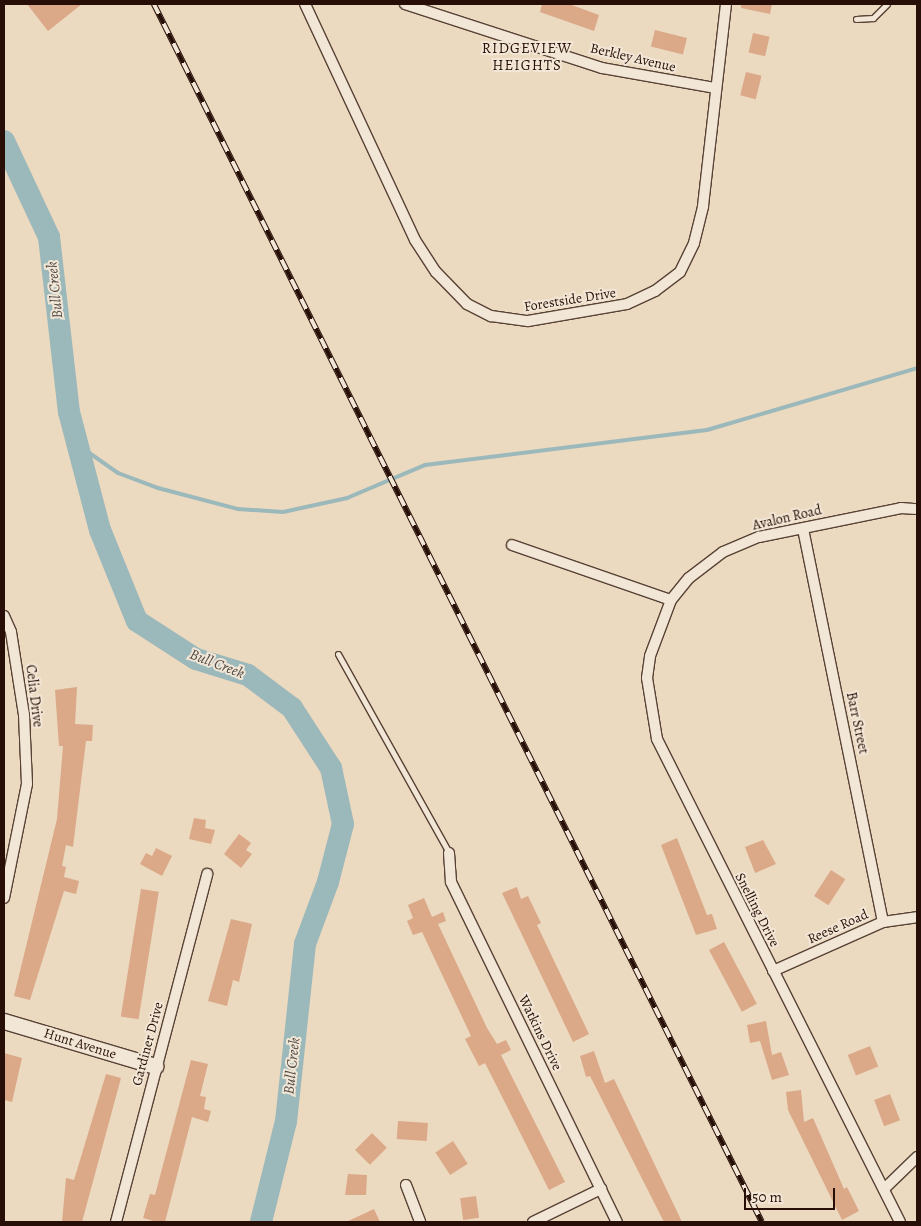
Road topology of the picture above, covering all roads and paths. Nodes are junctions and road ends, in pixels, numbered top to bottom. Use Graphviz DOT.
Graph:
graph roads {
  1 [pos="305,4"];
  2 [pos="405,4"];
  3 [pos="726,4"];
  4 [pos="887,4"];
  5 [pos="856,19"];
  6 [pos="715,88"];
  7 [pos="917,509"];
  8 [pos="804,529"];
  9 [pos="512,545"];
  10 [pos="671,600"];
  11 [pos="4,616"];
  12 [pos="338,654"];
  13 [pos="449,853"];
  14 [pos="206,874"];
  15 [pos="4,898"];
  16 [pos="917,917"];
  17 [pos="883,922"];
  18 [pos="773,971"];
  19 [pos="4,1021"];
  20 [pos="155,1066"];
  21 [pos="917,1157"];
  22 [pos="406,1185"];
  23 [pos="601,1189"];
  24 [pos="884,1189"];
  25 [pos="116,1222"];
  26 [pos="420,1222"];
  27 [pos="533,1222"];
  28 [pos="617,1222"];
  29 [pos="900,1222"];
  1 -- 6 [label="street, Forestside Drive"];
  2 -- 6 [label="street, Berkley Avenue"];
  3 -- 6 [label="street, Forestside Drive"];
  4 -- 5 [label="lane"];
  7 -- 8 [label="street, Avalon Road"];
  8 -- 10 [label="street, Avalon Road"];
  8 -- 17 [label="street, Barr Street"];
  9 -- 10 [label="street"];
  10 -- 18 [label="street, Snelling Drive"];
  11 -- 15 [label="street, Celia Drive"];
  12 -- 13 [label="lane"];
  13 -- 23 [label="street, Watkins Drive"];
  14 -- 20 [label="street, Gardiner Drive"];
  16 -- 17 [label="street, Reese Road"];
  17 -- 18 [label="street, Reese Road"];
  18 -- 24 [label="street, Snelling Drive"];
  19 -- 20 [label="street, Hunt Avenue"];
  20 -- 25 [label="street, Gardiner Drive"];
  21 -- 24 [label="street"];
  22 -- 26 [label="street"];
  23 -- 27 [label="street"];
  23 -- 28 [label="street, Watkins Drive"];
  24 -- 29 [label="street, Snelling Drive"];
}
